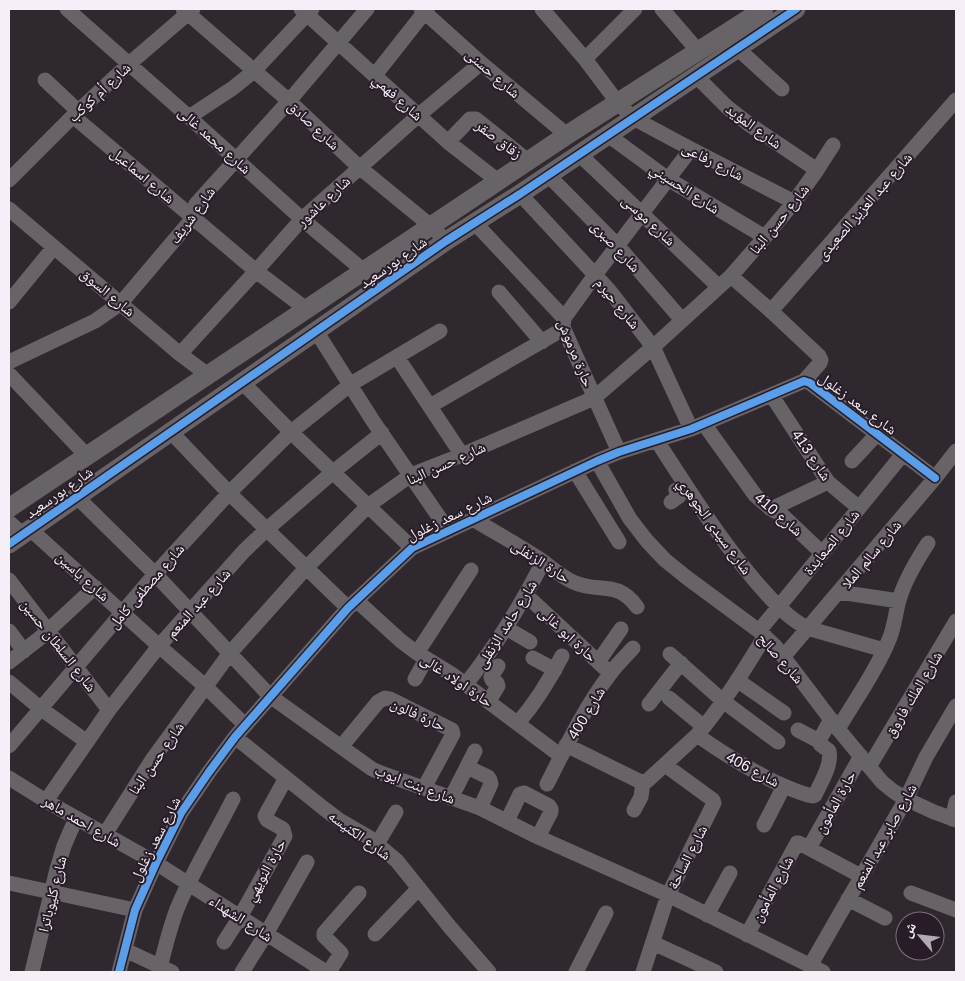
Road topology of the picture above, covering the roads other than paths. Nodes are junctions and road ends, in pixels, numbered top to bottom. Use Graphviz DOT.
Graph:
graph roads {
  1 [pos="67,9"];
  2 [pos="367,9"];
  3 [pos="542,9"];
  4 [pos="635,9"];
  5 [pos="662,9"];
  6 [pos="764,9"];
  7 [pos="796,9"];
  8 [pos="188,10"];
  9 [pos="307,10"];
  10 [pos="424,10"];
  11 [pos="339,43"];
  12 [pos="737,48"];
  13 [pos="698,51"];
  14 [pos="585,59"];
  15 [pos="481,63"];
  16 [pos="129,64"];
  17 [pos="254,72"];
  18 [pos="375,75"];
  19 [pos="696,76"];
  20 [pos="45,80"];
  21 [pos="782,89"];
  22 [pos="956,100"];
  23 [pos="289,101"];
  24 [pos="618,103"];
  25 [pos="75,114"];
  26 [pos="419,115"];
  27 [pos="189,117"];
  28 [pos="633,118"];
  29 [pos="567,135"];
  30 [pos="608,135"];
  31 [pos="448,142"];
  32 [pos="833,145"];
  33 [pos="691,149"];
  34 [pos="579,154"];
  35 [pos="237,159"];
  36 [pos="528,162"];
  37 [pos="359,167"];
  38 [pos="817,170"];
  39 [pos="548,175"];
  40 [pos="668,179"];
  41 [pos="9,180"];
  42 [pos="498,182"];
  43 [pos="520,194"];
  44 [pos="794,202"];
  45 [pos="9,208"];
  46 [pos="642,213"];
  47 [pos="193,218"];
  48 [pos="302,219"];
  49 [pos="475,223"];
  50 [pos="431,226"];
  51 [pos="765,238"];
  52 [pos="446,241"];
  53 [pos="617,245"];
  54 [pos="54,247"];
  55 [pos="256,271"];
  56 [pos="364,271"];
  57 [pos="595,275"];
  58 [pos="731,276"];
  59 [pos="719,287"];
  60 [pos="499,292"];
  61 [pos="9,302"];
  62 [pos="120,303"];
  63 [pos="306,310"];
  64 [pos="771,311"];
  65 [pos="682,320"];
  66 [pos="563,322"];
  67 [pos="316,331"];
  68 [pos="440,331"];
  69 [pos="542,342"];
  70 [pos="653,347"];
  71 [pos="180,354"];
  72 [pos="397,357"];
  73 [pos="9,362"];
  74 [pos="9,374"];
  75 [pos="208,375"];
  76 [pos="804,381"];
  77 [pos="242,382"];
  78 [pos="351,384"];
  79 [pos="772,396"];
  80 [pos="594,398"];
  81 [pos="430,406"];
  82 [pos="698,427"];
  83 [pos="171,432"];
  84 [pos="291,432"];
  85 [pos="382,434"];
  86 [pos="877,434"];
  87 [pos="658,440"];
  88 [pos="956,451"];
  89 [pos="619,452"];
  90 [pos="903,454"];
  91 [pos="462,455"];
  92 [pos="87,456"];
  93 [pos="597,461"];
  94 [pos="852,461"];
  95 [pos="575,471"];
  96 [pos="333,472"];
  97 [pos="411,475"];
  98 [pos="935,478"];
  99 [pos="828,482"];
  100 [pos="685,485"];
  101 [pos="229,493"];
  102 [pos="77,497"];
  103 [pos="671,502"];
  104 [pos="369,505"];
  105 [pos="9,508"];
  106 [pos="859,508"];
  107 [pos="771,509"];
  108 [pos="473,518"];
  109 [pos="266,530"];
  110 [pos="448,530"];
  111 [pos="18,532"];
  112 [pos="619,542"];
  113 [pos="928,543"];
  114 [pos="412,548"];
  115 [pos="822,554"];
  116 [pos="543,562"];
  117 [pos="306,568"];
  118 [pos="471,570"];
  119 [pos="155,574"];
  120 [pos="9,580"];
  121 [pos="95,587"];
  122 [pos="839,592"];
  123 [pos="526,595"];
  124 [pos="899,601"];
  125 [pos="352,604"];
  126 [pos="779,606"];
  127 [pos="637,607"];
  128 [pos="190,612"];
  129 [pos="123,613"];
  130 [pos="956,621"];
  131 [pos="506,628"];
  132 [pos="808,628"];
  133 [pos="621,629"];
  134 [pos="9,631"];
  135 [pos="48,631"];
  136 [pos="762,634"];
  137 [pos="530,642"];
  138 [pos="160,646"];
  139 [pos="633,648"];
  140 [pos="884,650"];
  141 [pos="24,651"];
  142 [pos="230,653"];
  143 [pos="421,656"];
  144 [pos="562,656"];
  145 [pos="784,656"];
  146 [pos="533,658"];
  147 [pos="9,662"];
  148 [pos="598,662"];
  149 [pos="76,666"];
  150 [pos="498,666"];
  151 [pos="555,670"];
  152 [pos="610,673"];
  153 [pos="415,679"];
  154 [pos="737,680"];
  155 [pos="9,682"];
  156 [pos="466,684"];
  157 [pos="206,687"];
  158 [pos="270,696"];
  159 [pos="669,698"];
  160 [pos="489,701"];
  161 [pos="723,701"];
  162 [pos="649,704"];
  163 [pos="956,706"];
  164 [pos="40,708"];
  165 [pos="761,709"];
  166 [pos="109,710"];
  167 [pos="784,713"];
  168 [pos="518,723"];
  169 [pos="752,723"];
  170 [pos="834,724"];
  171 [pos="798,730"];
  172 [pos="240,731"];
  173 [pos="701,731"];
  174 [pos="819,741"];
  175 [pos="87,742"];
  176 [pos="778,742"];
  177 [pos="9,746"];
  178 [pos="341,747"];
  179 [pos="564,750"];
  180 [pos="475,751"];
  181 [pos="865,762"];
  182 [pos="665,765"];
  183 [pos="467,767"];
  184 [pos="9,778"];
  185 [pos="286,778"];
  186 [pos="643,782"];
  187 [pos="547,784"];
  188 [pos="784,786"];
  189 [pos="424,788"];
  190 [pos="451,798"];
  191 [pos="234,799"];
  192 [pos="906,799"];
  193 [pos="46,801"];
  194 [pos="956,802"];
  195 [pos="480,808"];
  196 [pos="634,810"];
  197 [pos="396,812"];
  198 [pos="76,818"];
  199 [pos="954,819"];
  200 [pos="507,821"];
  201 [pos="764,825"];
  202 [pos="105,834"];
  203 [pos="538,836"];
  204 [pos="377,844"];
  205 [pos="803,846"];
  206 [pos="307,862"];
  207 [pos="156,863"];
  208 [pos="730,873"];
  209 [pos="861,876"];
  210 [pos="9,883"];
  211 [pos="189,884"];
  212 [pos="419,888"];
  213 [pos="911,892"];
  214 [pos="52,893"];
  215 [pos="359,893"];
  216 [pos="668,895"];
  217 [pos="848,900"];
  218 [pos="135,910"];
  219 [pos="956,910"];
  220 [pos="606,912"];
  221 [pos="707,915"];
  222 [pos="240,917"];
  223 [pos="885,918"];
  224 [pos="266,934"];
  225 [pos="375,934"];
  226 [pos="747,935"];
  227 [pos="224,942"];
  228 [pos="652,943"];
  229 [pos="125,950"];
  230 [pos="816,969"];
  231 [pos="164,970"];
  232 [pos="32,972"];
  233 [pos="119,972"];
  234 [pos="242,972"];
  235 [pos="327,972"];
  236 [pos="489,972"];
  237 [pos="576,972"];
  238 [pos="643,972"];
  239 [pos="716,972"];
  1 -- 16 [label="street, شارع محمد غالى"];
  2 -- 11 [label="street, شارع شريف"];
  3 -- 14 [label="street, شارع رفاعى"];
  4 -- 14 [label="street"];
  5 -- 13 [label="street"];
  6 -- 13 [label="street, شارع بورسعيد"];
  7 -- 12 [label="street, شارع بورسعيد"];
  8 -- 16 [label="street, شارع أم كوكب"];
  8 -- 17 [label="street, شارع صادق"];
  9 -- 11 [label="street, شارع فهمي"];
  9 -- 17 [label="street"];
  10 -- 15 [label="street, شارع حسنى"];
  10 -- 18 [label="street"];
  11 -- 18 [label="street, شارع فهمي"];
  11 -- 23 [label="street, شارع شريف"];
  12 -- 19 [label="street, شارع بورسعيد"];
  12 -- 21 [label="street"];
  13 -- 24 [label="street, شارع بورسعيد"];
  14 -- 24 [label="street, شارع رفاعى"];
  15 -- 26 [label="street, شارع عاشور"];
  15 -- 29 [label="street, شارع حسنى"];
  16 -- 25 [label="street, شارع أم كوكب"];
  16 -- 27 [label="street, شارع محمد غالى"];
  17 -- 23 [label="street, شارع صادق"];
  17 -- 27 [label="street"];
  18 -- 26 [label="street, شارع فهمي"];
  19 -- 28 [label="street, شارع بورسعيد"];
  19 -- 38 [label="street, شارع المؤيد"];
  20 -- 25 [label="street, شارع اسماعيل"];
  22 -- 64 [label="street, شارع عبد العزيز الصعيدى"];
  23 -- 35 [label="street, شارع شريف"];
  23 -- 37 [label="street, شارع صادق"];
  24 -- 28 [label="street, شارع رفاعى"];
  24 -- 29 [label="street, شارع بورسعيد"];
  25 -- 41 [label="street, شارع أم كوكب"];
  25 -- 47 [label="street, شارع اسماعيل"];
  26 -- 31 [label="street, شارع فهمي"];
  26 -- 37 [label="street, شارع عاشور"];
  27 -- 35 [label="street, شارع محمد غالى"];
  28 -- 30 [label="street, شارع بورسعيد"];
  28 -- 33 [label="street, شارع رفاعى"];
  29 -- 36 [label="street, شارع بورسعيد"];
  30 -- 34 [label="street, شارع بورسعيد"];
  30 -- 40 [label="street, شارع الحسيني"];
  31 -- 36 [label="street, زقاق صقر"];
  31 -- 42 [label="street, شارع فهمي"];
  32 -- 38 [label="street, شارع حسن البنا"];
  33 -- 40 [label="street"];
  33 -- 44 [label="street, شارع رفاعى"];
  34 -- 39 [label="street, شارع بورسعيد"];
  34 -- 46 [label="street, شارع موسى"];
  35 -- 47 [label="street, شارع شريف"];
  35 -- 48 [label="street, شارع محمد غالى"];
  36 -- 42 [label="street, شارع بورسعيد"];
  37 -- 48 [label="street, شارع عاشور"];
  37 -- 50 [label="street, شارع صادق"];
  38 -- 44 [label="street, شارع حسن البنا"];
  39 -- 43 [label="street, شارع بورسعيد"];
  39 -- 53 [label="street, شارع صبرى"];
  40 -- 46 [label="street"];
  40 -- 51 [label="street, شارع الحسيني"];
  42 -- 50 [label="street, شارع بورسعيد"];
  43 -- 49 [label="street, شارع بورسعيد"];
  43 -- 57 [label="street, شارع حيرم"];
  44 -- 51 [label="street, شارع حسن البنا"];
  45 -- 54 [label="street, شارع السوق"];
  46 -- 53 [label="street"];
  46 -- 59 [label="street, شارع موسى"];
  47 -- 55 [label="street, شارع اسماعيل"];
  47 -- 62 [label="street, شارع شريف"];
  48 -- 55 [label="street, شارع عاشور"];
  48 -- 56 [label="street, شارع محمد غالى"];
  49 -- 52 [label="street, شارع بورسعيد"];
  49 -- 66 [label="street, حارة مرموش"];
  50 -- 52 [label="street, شارع صادق"];
  50 -- 56 [label="street, شارع بورسعيد"];
  51 -- 58 [label="street, شارع حسن البنا"];
  52 -- 67 [label="street, شارع بورسعيد"];
  53 -- 57 [label="street"];
  53 -- 65 [label="street, شارع صبرى"];
  54 -- 61 [label="street"];
  54 -- 62 [label="street, شارع السوق"];
  55 -- 63 [label="street, شارع اسماعيل"];
  55 -- 71 [label="street, شارع عاشور"];
  56 -- 63 [label="street, شارع بورسعيد"];
  57 -- 66 [label="street"];
  57 -- 70 [label="street, شارع حيرم"];
  58 -- 59 [label="street, شارع حسن البنا"];
  58 -- 64 [label="street"];
  59 -- 65 [label="street, شارع حسن البنا"];
  60 -- 69 [label="street"];
  62 -- 71 [label="street, شارع السوق"];
  62 -- 73 [label="street, شارع شريف"];
  63 -- 75 [label="street, شارع بورسعيد"];
  64 -- 76 [label="street"];
  65 -- 70 [label="street, شارع حسن البنا"];
  66 -- 69 [label="street"];
  66 -- 80 [label="street, حارة مرموش"];
  67 -- 77 [label="street, شارع بورسعيد"];
  67 -- 78 [label="street"];
  68 -- 72 [label="street, شارع مصطفى كامل"];
  69 -- 81 [label="street"];
  70 -- 80 [label="street, شارع حسن البنا"];
  70 -- 82 [label="street, شارع حيرم"];
  71 -- 75 [label="street, شارع السوق"];
  72 -- 78 [label="street, شارع مصطفى كامل"];
  72 -- 81 [label="street"];
  74 -- 92 [label="street"];
  75 -- 92 [label="street, شارع بورسعيد"];
  76 -- 79 [label="street, شارع سعد زغلول"];
  76 -- 86 [label="street, شارع سعد زغلول"];
  77 -- 83 [label="street, شارع بورسعيد"];
  77 -- 84 [label="street"];
  78 -- 84 [label="street, شارع مصطفى كامل"];
  78 -- 85 [label="street"];
  79 -- 82 [label="street, شارع سعد زغلول"];
  79 -- 99 [label="street, شارع 413"];
  80 -- 89 [label="street, حارة مرموش"];
  80 -- 91 [label="street, شارع حسن البنا"];
  81 -- 91 [label="street"];
  82 -- 87 [label="street, شارع سعد زغلول"];
  82 -- 107 [label="street, شارع 410"];
  83 -- 101 [label="street, حارة اولاد غالى"];
  83 -- 102 [label="street, شارع بورسعيد"];
  84 -- 96 [label="street"];
  84 -- 101 [label="street, شارع مصطفى كامل"];
  85 -- 96 [label="street, شارع عبد المنعم"];
  85 -- 97 [label="street"];
  86 -- 90 [label="street, شارع سعد زغلول"];
  86 -- 94 [label="street"];
  87 -- 89 [label="street, شارع سعد زغلول"];
  87 -- 100 [label="street, شارع سيدى الجوهري"];
  88 -- 98 [label="street, شارع سالم الملا"];
  89 -- 93 [label="street, شارع سعد زغلول"];
  90 -- 98 [label="street, شارع سعد زغلول"];
  90 -- 106 [label="street, شارع الصعايدة"];
  91 -- 97 [label="street, شارع حسن البنا"];
  92 -- 105 [label="street, شارع بورسعيد"];
  93 -- 95 [label="street, شارع سعد زغلول"];
  93 -- 136 [label="street, شارع صالح"];
  95 -- 108 [label="street, شارع سعد زغلول"];
  95 -- 112 [label="street"];
  96 -- 104 [label="street"];
  96 -- 109 [label="street, شارع عبد المنعم"];
  97 -- 104 [label="street, شارع حسن البنا"];
  97 -- 110 [label="street"];
  98 -- 122 [label="street, شارع سالم الملا"];
  99 -- 106 [label="street, شارع 413"];
  99 -- 107 [label="street"];
  100 -- 103 [label="street"];
  100 -- 126 [label="street, شارع سيدى الجوهري"];
  101 -- 109 [label="street, حارة اولاد غالى"];
  101 -- 119 [label="street, شارع مصطفى كامل"];
  102 -- 111 [label="street, شارع بورسعيد"];
  102 -- 119 [label="street, شارع بنت ايوب"];
  104 -- 114 [label="street"];
  104 -- 117 [label="street, شارع حسن البنا"];
  106 -- 115 [label="street, شارع الصعايدة"];
  107 -- 115 [label="street, شارع 410"];
  108 -- 110 [label="street, شارع سعد زغلول"];
  108 -- 116 [label="street, حارة الزنفلى"];
  109 -- 117 [label="street, حارة اولاد غالى"];
  109 -- 128 [label="street, شارع عبد المنعم"];
  110 -- 114 [label="street, شارع سعد زغلول"];
  111 -- 121 [label="street, شارع ياسين"];
  113 -- 124 [label="street"];
  114 -- 125 [label="street, شارع سعد زغلول"];
  115 -- 126 [label="street, شارع الصعايدة"];
  116 -- 123 [label="street, شارع حامد الزنفلى"];
  116 -- 127 [label="street, حارة الزنفلى"];
  117 -- 125 [label="street, حارة اولاد غالى"];
  117 -- 142 [label="street, شارع حسن البنا"];
  118 -- 143 [label="street"];
  119 -- 128 [label="street, شارع بنت ايوب"];
  119 -- 129 [label="street, شارع مصطفى كامل"];
  120 -- 135 [label="street, شارع السلطان حسين"];
  121 -- 129 [label="street, شارع ياسين"];
  121 -- 135 [label="street"];
  122 -- 124 [label="street"];
  122 -- 132 [label="street, شارع سالم الملا"];
  123 -- 131 [label="street, شارع حامد الزنفلى"];
  123 -- 148 [label="street, حارة ابو غالى"];
  124 -- 140 [label="street"];
  125 -- 143 [label="street, حارة اولاد غالى"];
  125 -- 158 [label="street, شارع سعد زغلول"];
  126 -- 132 [label="street, شارع سيدى الجوهري"];
  126 -- 136 [label="street, شارع الصعايدة"];
  128 -- 138 [label="street, شارع عبد المنعم"];
  128 -- 142 [label="street, شارع بنت ايوب"];
  129 -- 138 [label="street, شارع ياسين"];
  129 -- 149 [label="street, شارع مصطفى كامل"];
  130 -- 181 [label="street, شارع الملك فاروق"];
  131 -- 137 [label="street"];
  131 -- 156 [label="street, شارع حامد الزنفلى"];
  132 -- 140 [label="street, شارع سيدى الجوهري"];
  132 -- 145 [label="street, شارع سالم الملا"];
  133 -- 148 [label="street"];
  134 -- 141 [label="street"];
  135 -- 141 [label="street"];
  135 -- 149 [label="street, شارع السلطان حسين"];
  136 -- 145 [label="street, شارع صالح"];
  136 -- 154 [label="street"];
  138 -- 157 [label="street, شارع ياسين"];
  138 -- 166 [label="street, شارع عبد المنعم"];
  139 -- 152 [label="street, شارع 400"];
  140 -- 170 [label="street"];
  141 -- 147 [label="street"];
  142 -- 157 [label="street, شارع حسن البنا"];
  142 -- 158 [label="street, شارع بنت ايوب"];
  143 -- 153 [label="street"];
  143 -- 156 [label="street, حارة اولاد غالى"];
  144 -- 151 [label="street"];
  145 -- 170 [label="street, شارع صالح"];
  146 -- 151 [label="street"];
  148 -- 152 [label="street, حارة ابو غالى"];
  149 -- 164 [label="street, شارع مصطفى كامل"];
  149 -- 166 [label="street, شارع السلطان حسين"];
  150 -- 160 [label="street"];
  151 -- 168 [label="street"];
  152 -- 179 [label="street, شارع 400"];
  154 -- 161 [label="street"];
  154 -- 167 [label="street"];
  155 -- 164 [label="street"];
  156 -- 160 [label="street, حارة اولاد غالى"];
  157 -- 172 [label="street, شارع ياسين"];
  157 -- 202 [label="street, شارع حسن البنا"];
  158 -- 172 [label="street, شارع سعد زغلول"];
  158 -- 178 [label="street, شارع بنت ايوب"];
  159 -- 173 [label="street, شارع 406"];
  160 -- 168 [label="street, حارة اولاد غالى"];
  161 -- 162 [label="street"];
  161 -- 169 [label="street"];
  161 -- 173 [label="street"];
  163 -- 192 [label="street, شارع صابر عبد المنعم"];
  164 -- 175 [label="street"];
  164 -- 177 [label="street, شارع مصطفى كامل"];
  165 -- 169 [label="street"];
  166 -- 175 [label="street, شارع عبد المنعم"];
  168 -- 179 [label="street, حارة اولاد غالى"];
  169 -- 176 [label="street"];
  170 -- 174 [label="street"];
  170 -- 181 [label="street, شارع صالح"];
  171 -- 174 [label="street"];
  172 -- 185 [label="street, شارع الكنيسه"];
  172 -- 207 [label="street, شارع سعد زغلول"];
  173 -- 182 [label="street"];
  173 -- 188 [label="street, شارع 406"];
  174 -- 188 [label="street, شارع 406"];
  175 -- 193 [label="street, شارع عبد المنعم"];
  178 -- 189 [label="street, شارع بنت ايوب"];
  178 -- 189 [label="street, حارة فالون"];
  179 -- 186 [label="street, حارة اولاد غالى"];
  179 -- 187 [label="street, شارع 400"];
  180 -- 183 [label="street"];
  181 -- 192 [label="street, شارع صالح"];
  181 -- 205 [label="street, حارة المأمون"];
  182 -- 186 [label="street"];
  182 -- 216 [label="street, شارع الساحة"];
  183 -- 190 [label="street"];
  183 -- 195 [label="street"];
  184 -- 193 [label="street, شارع احمد ماهر"];
  185 -- 204 [label="street, شارع الكنيسه"];
  185 -- 222 [label="street, حارة النويهي"];
  186 -- 196 [label="street"];
  188 -- 201 [label="street"];
  189 -- 190 [label="street, شارع بنت ايوب"];
  190 -- 195 [label="street, شارع بنت ايوب"];
  191 -- 211 [label="street"];
  192 -- 199 [label="street, شارع صالح"];
  192 -- 209 [label="street, شارع صابر عبد المنعم"];
  193 -- 198 [label="street, شارع احمد ماهر"];
  194 -- 199 [label="street"];
  195 -- 200 [label="street, شارع بنت ايوب"];
  197 -- 204 [label="street"];
  198 -- 202 [label="street, شارع احمد ماهر"];
  198 -- 214 [label="street, شارع كليوباترا"];
  200 -- 203 [label="street, شارع بنت ايوب"];
  200 -- 203 [label="street"];
  202 -- 207 [label="street, شارع احمد ماهر"];
  203 -- 216 [label="street, شارع بنت ايوب"];
  204 -- 212 [label="street, شارع الكنيسه"];
  205 -- 209 [label="street"];
  205 -- 226 [label="street, شارع المأمون"];
  206 -- 224 [label="street"];
  207 -- 211 [label="street, شارع الشهداء"];
  207 -- 218 [label="street, شارع سعد زغلول"];
  208 -- 221 [label="street"];
  209 -- 217 [label="street, شارع صابر عبد المنعم"];
  210 -- 214 [label="street"];
  211 -- 222 [label="street, شارع الشهداء"];
  211 -- 231 [label="street"];
  212 -- 225 [label="street"];
  212 -- 236 [label="street, شارع الكنيسه"];
  213 -- 219 [label="street"];
  214 -- 218 [label="street"];
  214 -- 232 [label="street, شارع كليوباترا"];
  215 -- 235 [label="street"];
  216 -- 221 [label="street, شارع بنت ايوب"];
  216 -- 228 [label="street, شارع الساحة"];
  217 -- 223 [label="street"];
  217 -- 230 [label="street, شارع صابر عبد المنعم"];
  218 -- 229 [label="street, شارع سعد زغلول"];
  220 -- 237 [label="street"];
  221 -- 226 [label="street, شارع بنت ايوب"];
  222 -- 224 [label="street, شارع الشهداء"];
  222 -- 227 [label="street"];
  224 -- 234 [label="street"];
  224 -- 235 [label="street, شارع الشهداء"];
  226 -- 230 [label="street, شارع بنت ايوب"];
  228 -- 238 [label="street, شارع الساحة"];
  228 -- 239 [label="street"];
  229 -- 231 [label="street"];
  229 -- 233 [label="street, شارع سعد زغلول"];
}
